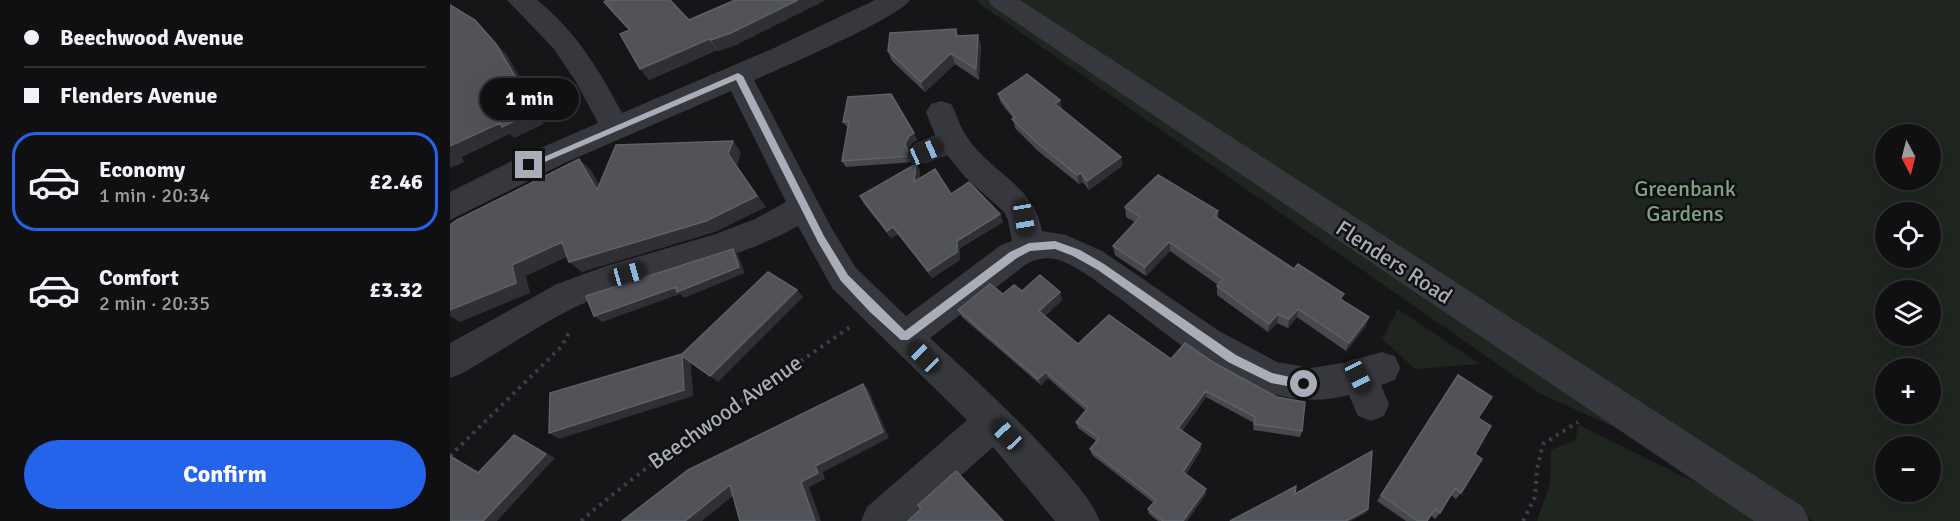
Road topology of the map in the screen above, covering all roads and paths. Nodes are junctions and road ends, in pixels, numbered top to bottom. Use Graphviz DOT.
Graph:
graph roads {
  1 [pos="520,0"];
  2 [pos="897,0"];
  3 [pos="1001,0"];
  4 [pos="738,76"];
  5 [pos="615,128"];
  6 [pos="939,135"];
  7 [pos="806,206"];
  8 [pos="450,207"];
  9 [pos="1029,247"];
  10 [pos="569,294"];
  11 [pos="874,309"];
  12 [pos="905,337"];
  13 [pos="450,362"];
  14 [pos="1370,383"];
  15 [pos="994,421"];
  16 [pos="1579,422"];
  17 [pos="450,456"];
  18 [pos="581,521"];
  19 [pos="881,521"];
  20 [pos="1080,521"];
  21 [pos="1523,521"];
  22 [pos="1789,521"];
  1 -- 5 [label="street"];
  2 -- 4 [label="street"];
  3 -- 22 [label="street, Flenders Road"];
  4 -- 5 [label="street"];
  4 -- 7 [label="street"];
  5 -- 8 [label="street"];
  6 -- 9 [label="street"];
  7 -- 10 [label="street"];
  7 -- 11 [label="street"];
  9 -- 12 [label="street"];
  9 -- 14 [label="street"];
  10 -- 13 [label="street"];
  10 -- 17 [label="path"];
  11 -- 12 [label="street"];
  11 -- 18 [label="path, Beechwood Avenue"];
  12 -- 15 [label="street"];
  15 -- 19 [label="street"];
  15 -- 20 [label="street"];
  16 -- 21 [label="path"];
}
